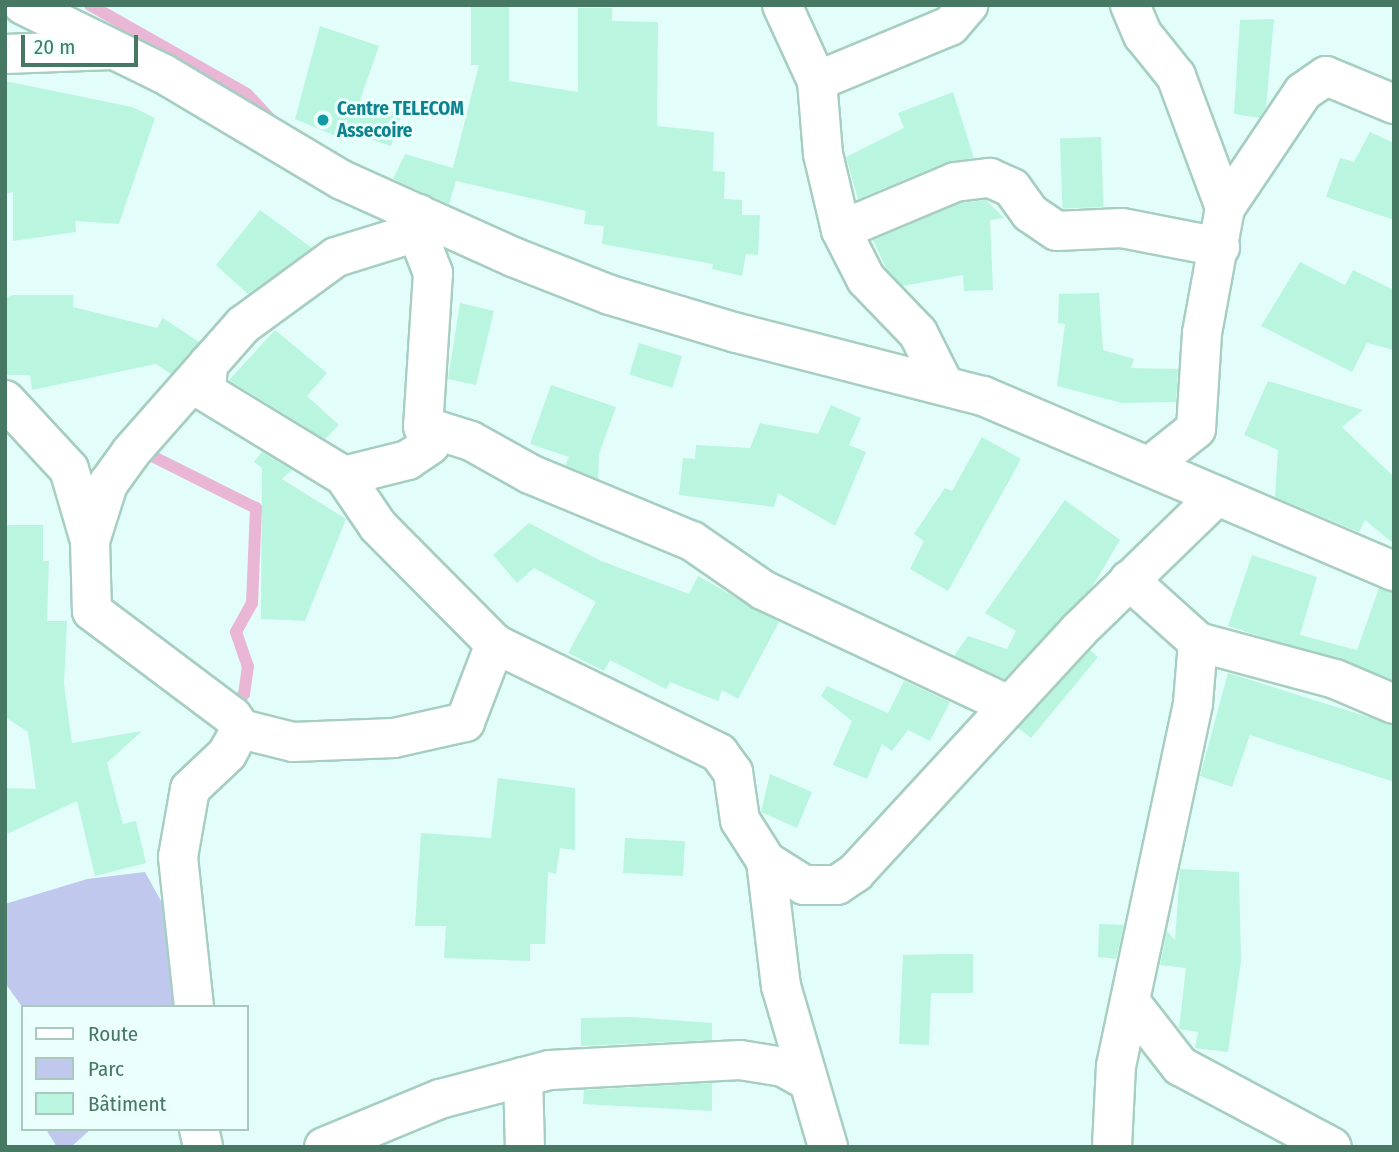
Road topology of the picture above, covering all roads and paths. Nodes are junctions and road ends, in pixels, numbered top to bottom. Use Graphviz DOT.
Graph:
graph roads {
  1 [pos="23,5"];
  2 [pos="782,5"];
  3 [pos="968,5"];
  4 [pos="1130,5"];
  5 [pos="116,50"];
  6 [pos="5,54"];
  7 [pos="817,81"];
  8 [pos="1394,104"];
  9 [pos="1225,208"];
  10 [pos="418,223"];
  11 [pos="842,230"];
  12 [pos="1220,247"];
  13 [pos="208,364"];
  14 [pos="944,385"];
  15 [pos="5,400"];
  16 [pos="422,426"];
  17 [pos="1152,464"];
  18 [pos="345,476"];
  19 [pos="1217,496"];
  20 [pos="90,541"];
  21 [pos="1394,571"];
  22 [pos="1129,580"];
  23 [pos="1198,642"];
  24 [pos="495,643"];
  25 [pos="1394,704"];
  26 [pos="1008,705"];
  27 [pos="241,729"];
  28 [pos="766,861"];
  29 [pos="1131,1003"];
  30 [pos="194,1005"];
  31 [pos="1116,1066"];
  32 [pos="1180,1066"];
  33 [pos="523,1077"];
  34 [pos="808,1081"];
  35 [pos="324,1147"];
  36 [pos="525,1147"];
  37 [pos="828,1147"];
  38 [pos="1112,1147"];
  39 [pos="1332,1147"];
  1 -- 5 [label="street"];
  2 -- 7 [label="street"];
  3 -- 7 [label="street"];
  4 -- 9 [label="street"];
  5 -- 6 [label="street"];
  5 -- 10 [label="street"];
  7 -- 11 [label="street"];
  8 -- 9 [label="street"];
  9 -- 12 [label="street"];
  10 -- 13 [label="street"];
  10 -- 14 [label="street"];
  10 -- 16 [label="street"];
  11 -- 12 [label="street"];
  11 -- 14 [label="street"];
  12 -- 17 [label="street"];
  13 -- 18 [label="street"];
  13 -- 20 [label="street"];
  14 -- 17 [label="street"];
  15 -- 20 [label="street"];
  16 -- 18 [label="street"];
  16 -- 26 [label="street"];
  17 -- 19 [label="street"];
  18 -- 24 [label="street"];
  19 -- 21 [label="street"];
  19 -- 22 [label="street"];
  20 -- 27 [label="street"];
  22 -- 23 [label="street"];
  22 -- 26 [label="street"];
  23 -- 25 [label="street"];
  23 -- 29 [label="street"];
  24 -- 27 [label="street"];
  24 -- 28 [label="street"];
  26 -- 28 [label="street"];
  27 -- 30 [label="street"];
  28 -- 34 [label="street"];
  29 -- 31 [label="street"];
  29 -- 32 [label="street"];
  31 -- 32 [label="street"];
  31 -- 38 [label="street"];
  32 -- 39 [label="street"];
  33 -- 34 [label="street"];
  33 -- 35 [label="street"];
  33 -- 36 [label="street"];
  34 -- 37 [label="street"];
}
